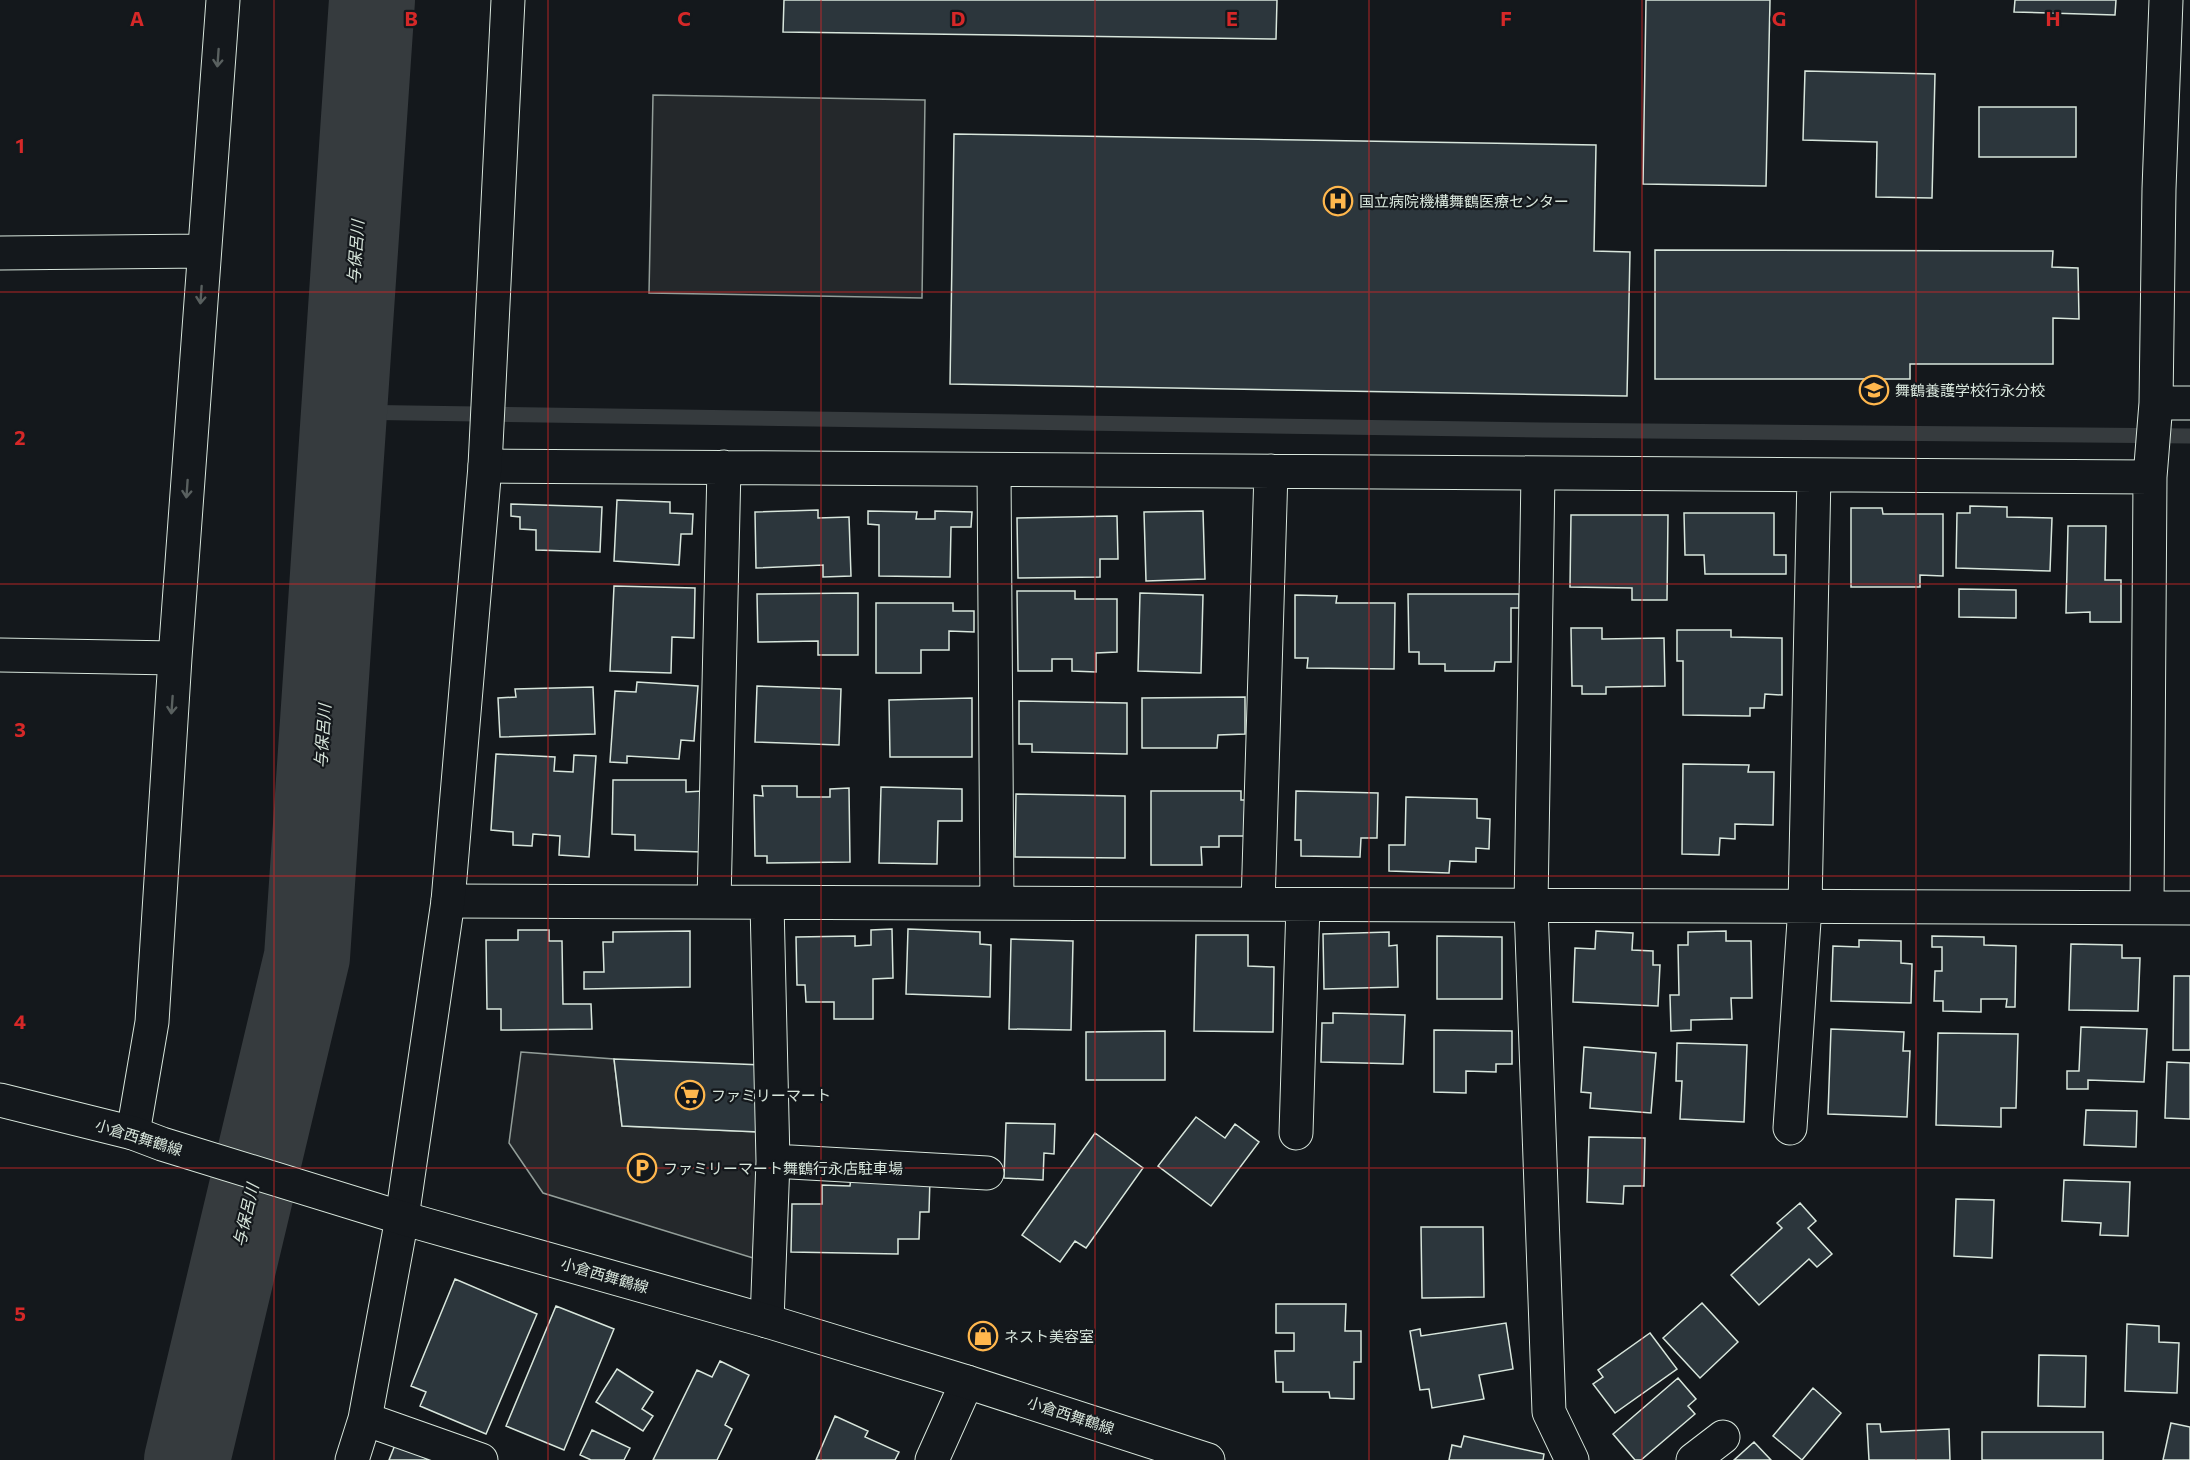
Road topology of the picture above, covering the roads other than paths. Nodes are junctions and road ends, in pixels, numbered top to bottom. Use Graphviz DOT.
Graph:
graph roads {
  1 [pos="223,0"];
  2 [pos="508,0"];
  3 [pos="2166,0"];
  4 [pos="204,251"];
  5 [pos="0,253"];
  6 [pos="2156,403"];
  7 [pos="2190,403"];
  8 [pos="485,466"];
  9 [pos="724,467"];
  10 [pos="994,470"];
  11 [pos="1271,471"];
  12 [pos="1538,473"];
  13 [pos="1814,475"];
  14 [pos="2150,477"];
  15 [pos="0,655"];
  16 [pos="175,658"];
  17 [pos="448,901"];
  18 [pos="714,902"];
  19 [pos="767,903"];
  20 [pos="997,903"];
  21 [pos="1258,904"];
  22 [pos="1303,905"];
  23 [pos="1531,906"];
  24 [pos="1805,906"];
  25 [pos="2147,908"];
  26 [pos="2190,908"];
  27 [pos="0,1100"];
  28 [pos="1790,1128"];
  29 [pos="1296,1133"];
  30 [pos="148,1139"];
  31 [pos="773,1161"];
  32 [pos="987,1173"];
  33 [pos="402,1218"];
  34 [pos="767,1321"];
  35 [pos="967,1382"];
  36 [pos="365,1419"];
  37 [pos="1723,1437"];
  38 [pos="352,1460"];
  39 [pos="482,1460"];
  40 [pos="932,1460"];
  41 [pos="1208,1460"];
  42 [pos="1572,1460"];
  43 [pos="1693,1460"];
  1 -- 4 [label="street, one-way"];
  2 -- 8 [label="street"];
  3 -- 6 [label="street"];
  4 -- 5 [label="street"];
  4 -- 16 [label="street, one-way"];
  6 -- 7 [label="street"];
  6 -- 14 [label="street"];
  8 -- 9 [label="street"];
  8 -- 17 [label="street"];
  9 -- 10 [label="street"];
  9 -- 18 [label="street"];
  10 -- 11 [label="street"];
  10 -- 20 [label="street"];
  11 -- 12 [label="street"];
  11 -- 21 [label="street"];
  12 -- 13 [label="street"];
  12 -- 23 [label="street"];
  13 -- 14 [label="street"];
  13 -- 24 [label="street"];
  14 -- 25 [label="street"];
  15 -- 16 [label="street"];
  16 -- 30 [label="street, one-way"];
  17 -- 18 [label="street"];
  17 -- 33 [label="street"];
  18 -- 19 [label="street"];
  19 -- 20 [label="street"];
  19 -- 31 [label="street"];
  20 -- 21 [label="street"];
  21 -- 22 [label="street"];
  22 -- 23 [label="street"];
  22 -- 29 [label="street"];
  23 -- 24 [label="street"];
  23 -- 42 [label="street"];
  24 -- 25 [label="street"];
  24 -- 28 [label="street"];
  25 -- 26 [label="street"];
  27 -- 30 [label="street, 小倉西舞鶴線"];
  30 -- 33 [label="street, 小倉西舞鶴線"];
  31 -- 32 [label="street"];
  31 -- 34 [label="street"];
  33 -- 34 [label="street, 小倉西舞鶴線"];
  33 -- 36 [label="street"];
  34 -- 35 [label="street, 小倉西舞鶴線"];
  35 -- 40 [label="street"];
  35 -- 41 [label="street, 小倉西舞鶴線"];
  36 -- 38 [label="street"];
  36 -- 39 [label="street"];
  37 -- 43 [label="street"];
}
